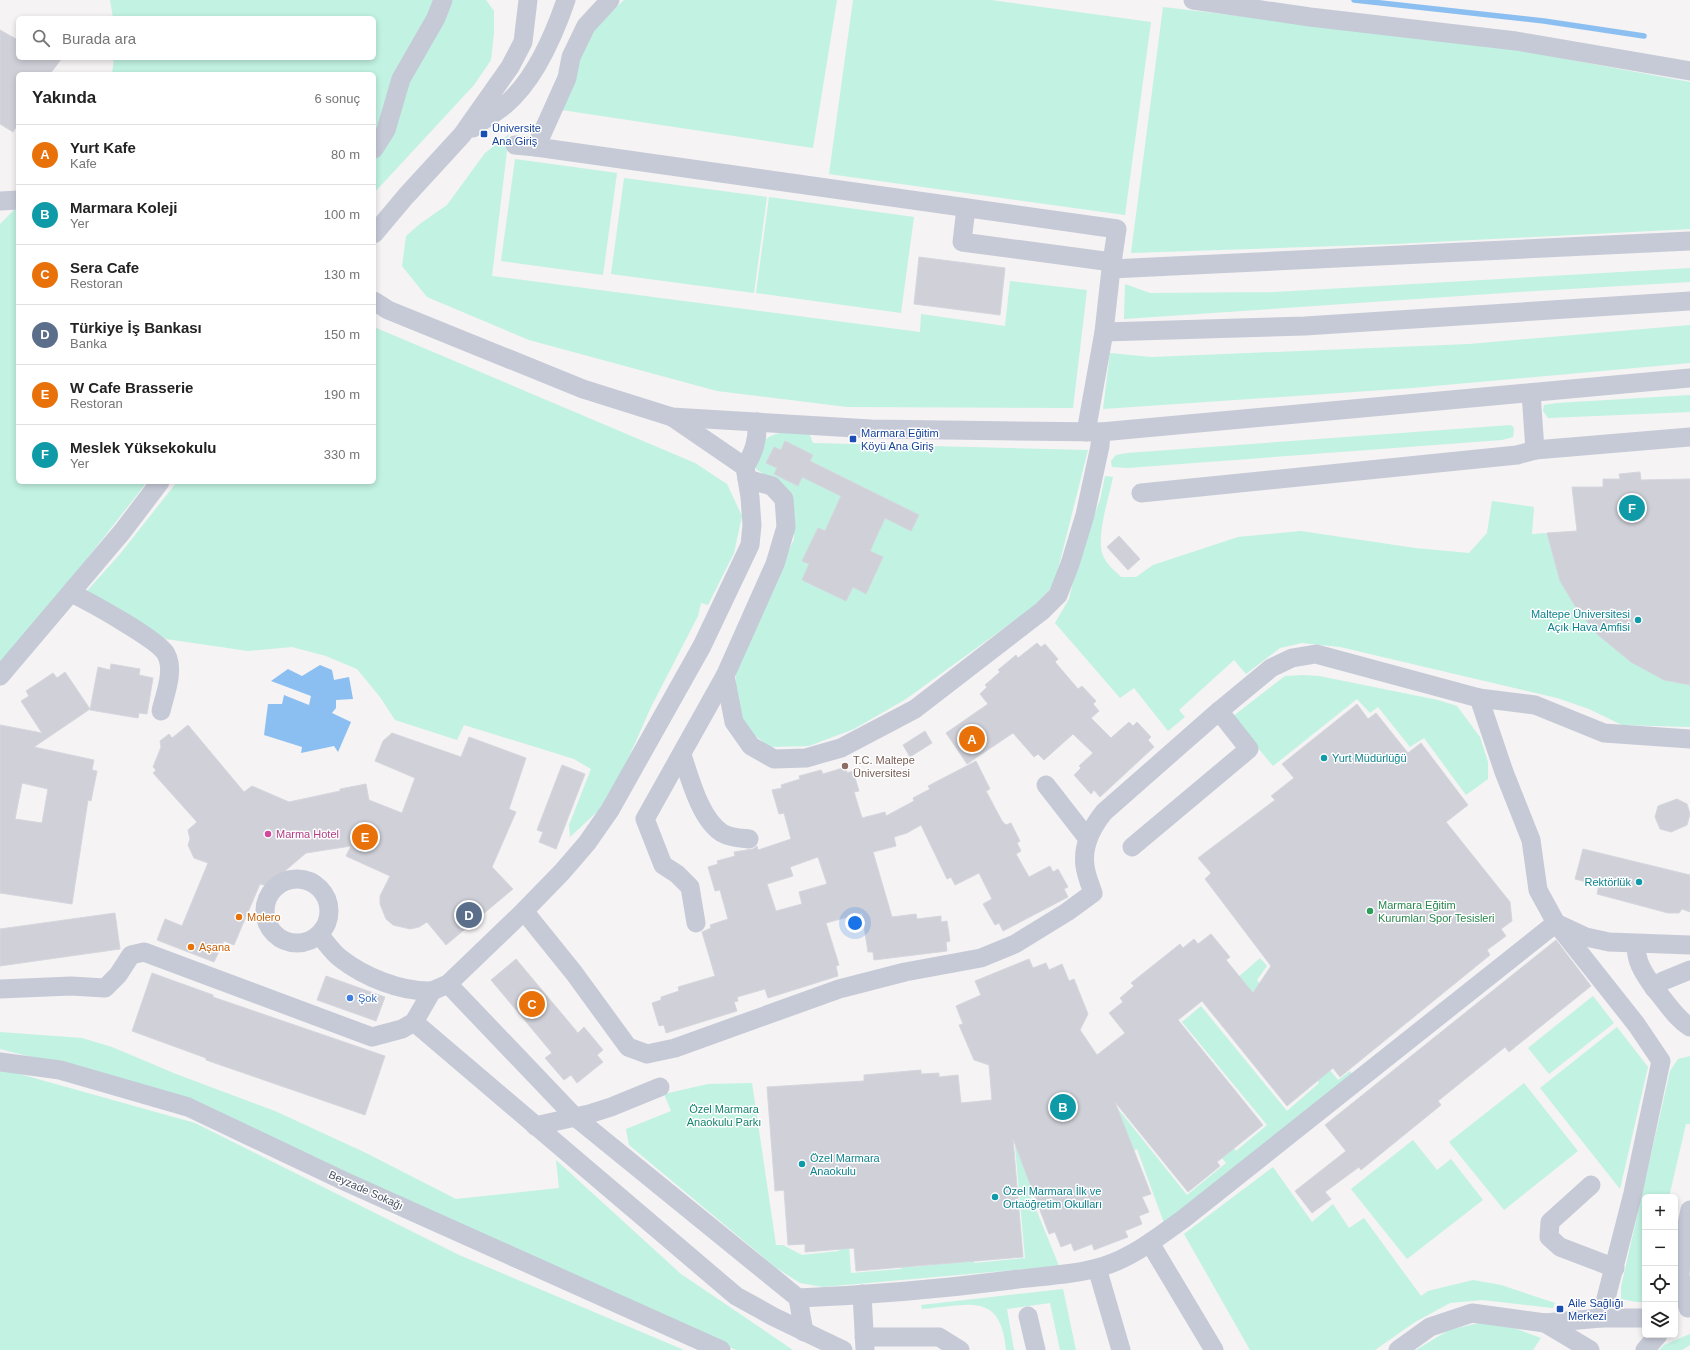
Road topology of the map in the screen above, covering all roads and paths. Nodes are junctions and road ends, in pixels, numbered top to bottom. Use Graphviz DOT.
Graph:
graph roads {
  1 [pos="443,0"];
  2 [pos="528,0"];
  3 [pos="566,0"];
  4 [pos="610,0"];
  5 [pos="1193,0"];
  6 [pos="1690,71"];
  7 [pos="462,135"];
  8 [pos="515,145"];
  9 [pos="376,146"];
  10 [pos="536,147"];
  11 [pos="16,200"];
  12 [pos="0,201"];
  13 [pos="966,208"];
  14 [pos="376,232"];
  15 [pos="1690,241"];
  16 [pos="1111,265"];
  17 [pos="1690,300"];
  18 [pos="376,302"];
  19 [pos="1104,332"];
  20 [pos="1690,378"];
  21 [pos="1531,393"];
  22 [pos="672,417"];
  23 [pos="757,422"];
  24 [pos="1093,432"];
  25 [pos="1690,437"];
  26 [pos="1535,450"];
  27 [pos="746,473"];
  28 [pos="158,484"];
  29 [pos="1141,494"];
  30 [pos="71,592"];
  31 [pos="0,676"];
  32 [pos="725,676"];
  33 [pos="1479,698"];
  34 [pos="161,711"];
  35 [pos="1219,711"];
  36 [pos="1690,739"];
  37 [pos="682,755"];
  38 [pos="1046,784"];
  39 [pos="749,839"];
  40 [pos="1088,839"];
  41 [pos="1132,847"];
  42 [pos="524,911"];
  43 [pos="696,923"];
  44 [pos="1556,923"];
  45 [pos="319,935"];
  46 [pos="1637,944"];
  47 [pos="1690,945"];
  48 [pos="1690,970"];
  49 [pos="440,987"];
  50 [pos="1654,988"];
  51 [pos="0,989"];
  52 [pos="414,1022"];
  53 [pos="1690,1027"];
  54 [pos="0,1062"];
  55 [pos="660,1087"];
  56 [pos="574,1116"];
  57 [pos="535,1126"];
  58 [pos="1591,1185"];
  59 [pos="1690,1210"];
  60 [pos="1150,1243"];
  61 [pos="1097,1268"];
  62 [pos="1615,1268"];
  63 [pos="862,1294"];
  64 [pos="798,1298"];
  65 [pos="1684,1311"];
  66 [pos="1028,1316"];
  67 [pos="1601,1318"];
  68 [pos="1642,1318"];
  69 [pos="1546,1323"];
  70 [pos="804,1332"];
  71 [pos="1655,1338"];
  72 [pos="865,1344"];
  73 [pos="721,1350"];
  74 [pos="843,1350"];
  75 [pos="960,1350"];
  76 [pos="1036,1350"];
  77 [pos="1121,1350"];
  78 [pos="1214,1350"];
  79 [pos="1398,1350"];
  80 [pos="1590,1350"];
  81 [pos="1644,1350"];
  1 -- 9 [label="street"];
  2 -- 7 [label="street"];
  3 -- 7 [label="street"];
  4 -- 10 [label="street"];
  5 -- 6 [label="street"];
  7 -- 14 [label="street"];
  8 -- 10 [label="street"];
  10 -- 13 [label="street"];
  11 -- 12 [label="street"];
  13 -- 16 [label="street"];
  13 -- 16 [label="street"];
  15 -- 16 [label="street"];
  16 -- 19 [label="street"];
  17 -- 19 [label="street"];
  18 -- 22 [label="street"];
  19 -- 24 [label="street"];
  20 -- 21 [label="street"];
  21 -- 24 [label="street"];
  21 -- 26 [label="street"];
  22 -- 23 [label="street"];
  22 -- 27 [label="street"];
  23 -- 24 [label="street"];
  23 -- 27 [label="street"];
  24 -- 32 [label="street"];
  25 -- 26 [label="street"];
  26 -- 29 [label="street"];
  27 -- 32 [label="street"];
  27 -- 42 [label="street"];
  28 -- 30 [label="street"];
  30 -- 31 [label="street"];
  30 -- 34 [label="street"];
  32 -- 37 [label="street"];
  33 -- 35 [label="street"];
  33 -- 36 [label="street"];
  33 -- 44 [label="street"];
  35 -- 40 [label="street"];
  35 -- 41 [label="street"];
  37 -- 39 [label="street"];
  37 -- 43 [label="street"];
  38 -- 40 [label="street"];
  40 -- 42 [label="street"];
  42 -- 49 [label="street"];
  44 -- 46 [label="street"];
  44 -- 60 [label="street"];
  44 -- 62 [label="street"];
  45 -- 49 [label="street"];
  46 -- 47 [label="street"];
  46 -- 50 [label="street"];
  48 -- 50 [label="street"];
  49 -- 52 [label="street"];
  49 -- 56 [label="street"];
  50 -- 53 [label="street"];
  51 -- 52 [label="street"];
  52 -- 57 [label="street"];
  54 -- 73 [label="street, Beyzade Sokağı"];
  55 -- 56 [label="street"];
  56 -- 57 [label="street"];
  56 -- 64 [label="street"];
  57 -- 70 [label="street"];
  58 -- 62 [label="street"];
  59 -- 65 [label="street"];
  60 -- 61 [label="street"];
  60 -- 78 [label="street"];
  61 -- 63 [label="street"];
  61 -- 77 [label="street"];
  62 -- 67 [label="street"];
  63 -- 64 [label="street"];
  63 -- 72 [label="street"];
  64 -- 70 [label="street"];
  66 -- 76 [label="street"];
  67 -- 68 [label="street"];
  67 -- 69 [label="street"];
  69 -- 79 [label="street"];
  69 -- 80 [label="street"];
  70 -- 74 [label="street"];
  71 -- 81 [label="street"];
  72 -- 75 [label="street"];
}
